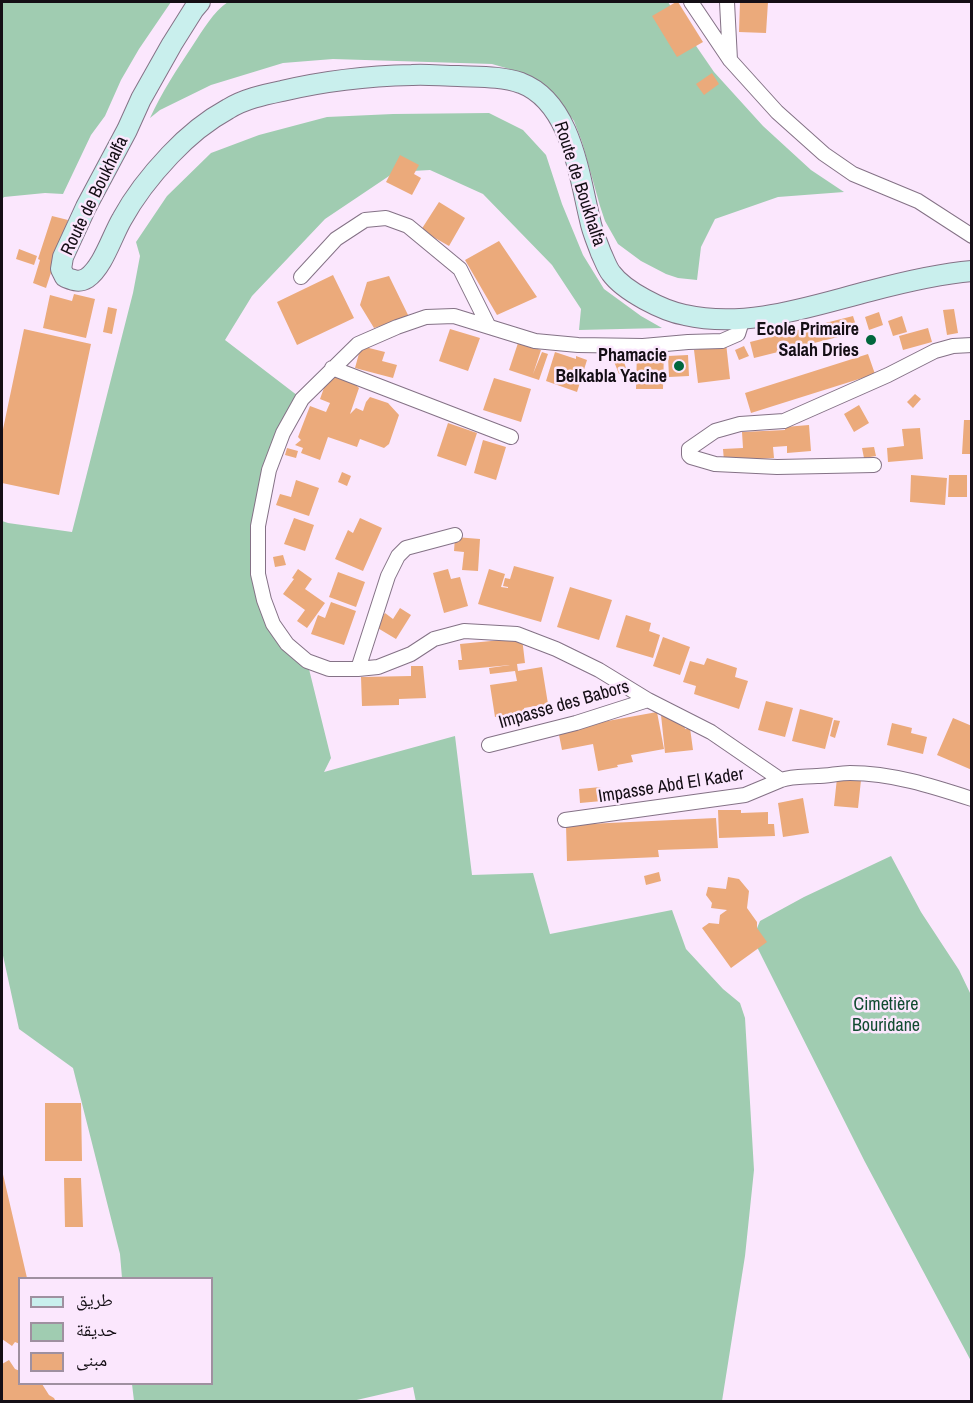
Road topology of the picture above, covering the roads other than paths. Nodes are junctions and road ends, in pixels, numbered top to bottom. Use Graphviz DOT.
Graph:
graph roads {
  1 [pos="200,2"];
  2 [pos="691,2"];
  3 [pos="727,2"];
  4 [pos="730,60"];
  5 [pos="972,236"];
  6 [pos="972,271"];
  7 [pos="301,277"];
  8 [pos="743,318"];
  9 [pos="488,325"];
  10 [pos="972,345"];
  11 [pos="332,368"];
  12 [pos="511,437"];
  13 [pos="874,465"];
  14 [pos="455,535"];
  15 [pos="358,669"];
  16 [pos="648,700"];
  17 [pos="489,745"];
  18 [pos="781,780"];
  19 [pos="972,799"];
  20 [pos="566,820"];
  1 -- 8 [label="main road, Route de Boukhalfa"];
  2 -- 4 [label="street"];
  3 -- 4 [label="street"];
  4 -- 5 [label="street"];
  6 -- 8 [label="main road, Route de Boukhalfa"];
  7 -- 9 [label="street"];
  8 -- 9 [label="street"];
  9 -- 11 [label="street"];
  10 -- 13 [label="street"];
  11 -- 12 [label="street"];
  11 -- 15 [label="street"];
  14 -- 15 [label="street"];
  15 -- 16 [label="street"];
  16 -- 17 [label="street, Impasse des Babors"];
  16 -- 18 [label="street"];
  18 -- 19 [label="street, Impasse Abd El Kader"];
  18 -- 20 [label="street, Impasse Abd El Kader"];
}
